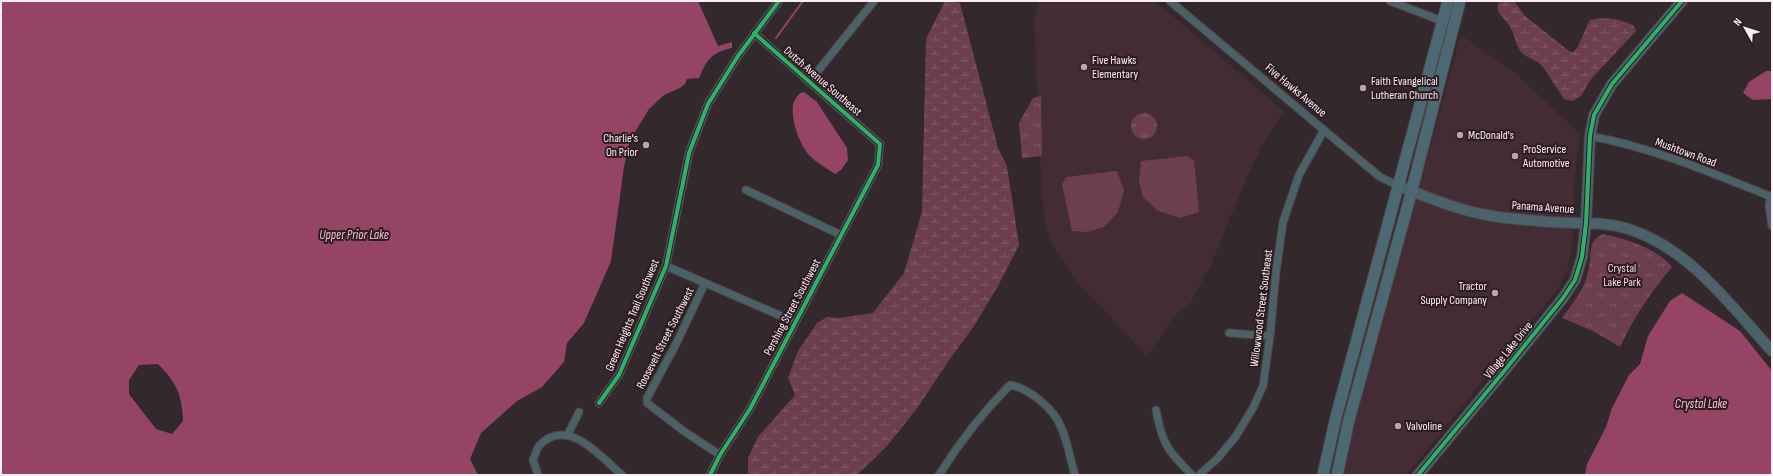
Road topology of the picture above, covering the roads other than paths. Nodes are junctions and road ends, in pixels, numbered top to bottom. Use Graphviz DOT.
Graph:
graph roads {
  1 [pos="779,1"];
  2 [pos="874,1"];
  3 [pos="1170,1"];
  4 [pos="1390,1"];
  5 [pos="1448,1"];
  6 [pos="1460,1"];
  7 [pos="1682,1"];
  8 [pos="1442,21"];
  9 [pos="754,33"];
  10 [pos="809,82"];
  11 [pos="1324,130"];
  12 [pos="1590,136"];
  13 [pos="880,144"];
  14 [pos="1399,186"];
  15 [pos="746,190"];
  16 [pos="1411,191"];
  17 [pos="1771,196"];
  18 [pos="1586,223"];
  19 [pos="1772,226"];
  20 [pos="841,235"];
  21 [pos="666,266"];
  22 [pos="705,283"];
  23 [pos="795,322"];
  24 [pos="1229,333"];
  25 [pos="1270,336"];
  26 [pos="1772,351"];
  27 [pos="599,403"];
  28 [pos="1156,410"];
  29 [pos="579,412"];
  30 [pos="568,434"];
  31 [pos="720,455"];
  32 [pos="538,475"];
  33 [pos="622,475"];
  34 [pos="710,475"];
  35 [pos="939,475"];
  36 [pos="1075,475"];
  37 [pos="1192,475"];
  38 [pos="1199,475"];
  39 [pos="1323,475"];
  40 [pos="1337,475"];
  41 [pos="1418,475"];
  1 -- 9 [label="street, Green Heights Trail Southwest"];
  2 -- 10 [label="street"];
  3 -- 11 [label="street, Five Hawks Avenue"];
  4 -- 8 [label="street"];
  5 -- 8 [label="main road"];
  6 -- 16 [label="main road"];
  7 -- 12 [label="street, Village Lake Drive"];
  8 -- 14 [label="main road"];
  9 -- 10 [label="street, Dutch Avenue Southeast"];
  9 -- 21 [label="street, Green Heights Trail Southwest"];
  10 -- 13 [label="street, Dutch Avenue Southeast"];
  11 -- 14 [label="street, Five Hawks Avenue"];
  11 -- 25 [label="street, Willowwood Street Southeast"];
  12 -- 17 [label="street, Mushtown Road"];
  12 -- 18 [label="street, Village Lake Drive"];
  13 -- 20 [label="street, Pershing Street Southwest"];
  14 -- 16 [label="street, Five Hawks Avenue"];
  14 -- 39 [label="main road"];
  15 -- 20 [label="street"];
  16 -- 18 [label="street, Panama Avenue"];
  16 -- 40 [label="main road"];
  17 -- 19 [label="street"];
  18 -- 26 [label="street, Panama Avenue"];
  18 -- 41 [label="street, Village Lake Drive"];
  20 -- 23 [label="street, Pershing Street Southwest"];
  21 -- 22 [label="street"];
  21 -- 27 [label="street, Green Heights Trail Southwest"];
  22 -- 23 [label="street"];
  22 -- 31 [label="street, Roosevelt Street Southwest"];
  23 -- 31 [label="street, Pershing Street Southwest"];
  24 -- 25 [label="street"];
  25 -- 38 [label="street, Willowwood Street Southeast"];
  28 -- 37 [label="street"];
  29 -- 30 [label="street"];
  30 -- 32 [label="street"];
  30 -- 33 [label="street"];
  31 -- 34 [label="street, Pershing Street Southwest"];
  35 -- 36 [label="street"];
}
